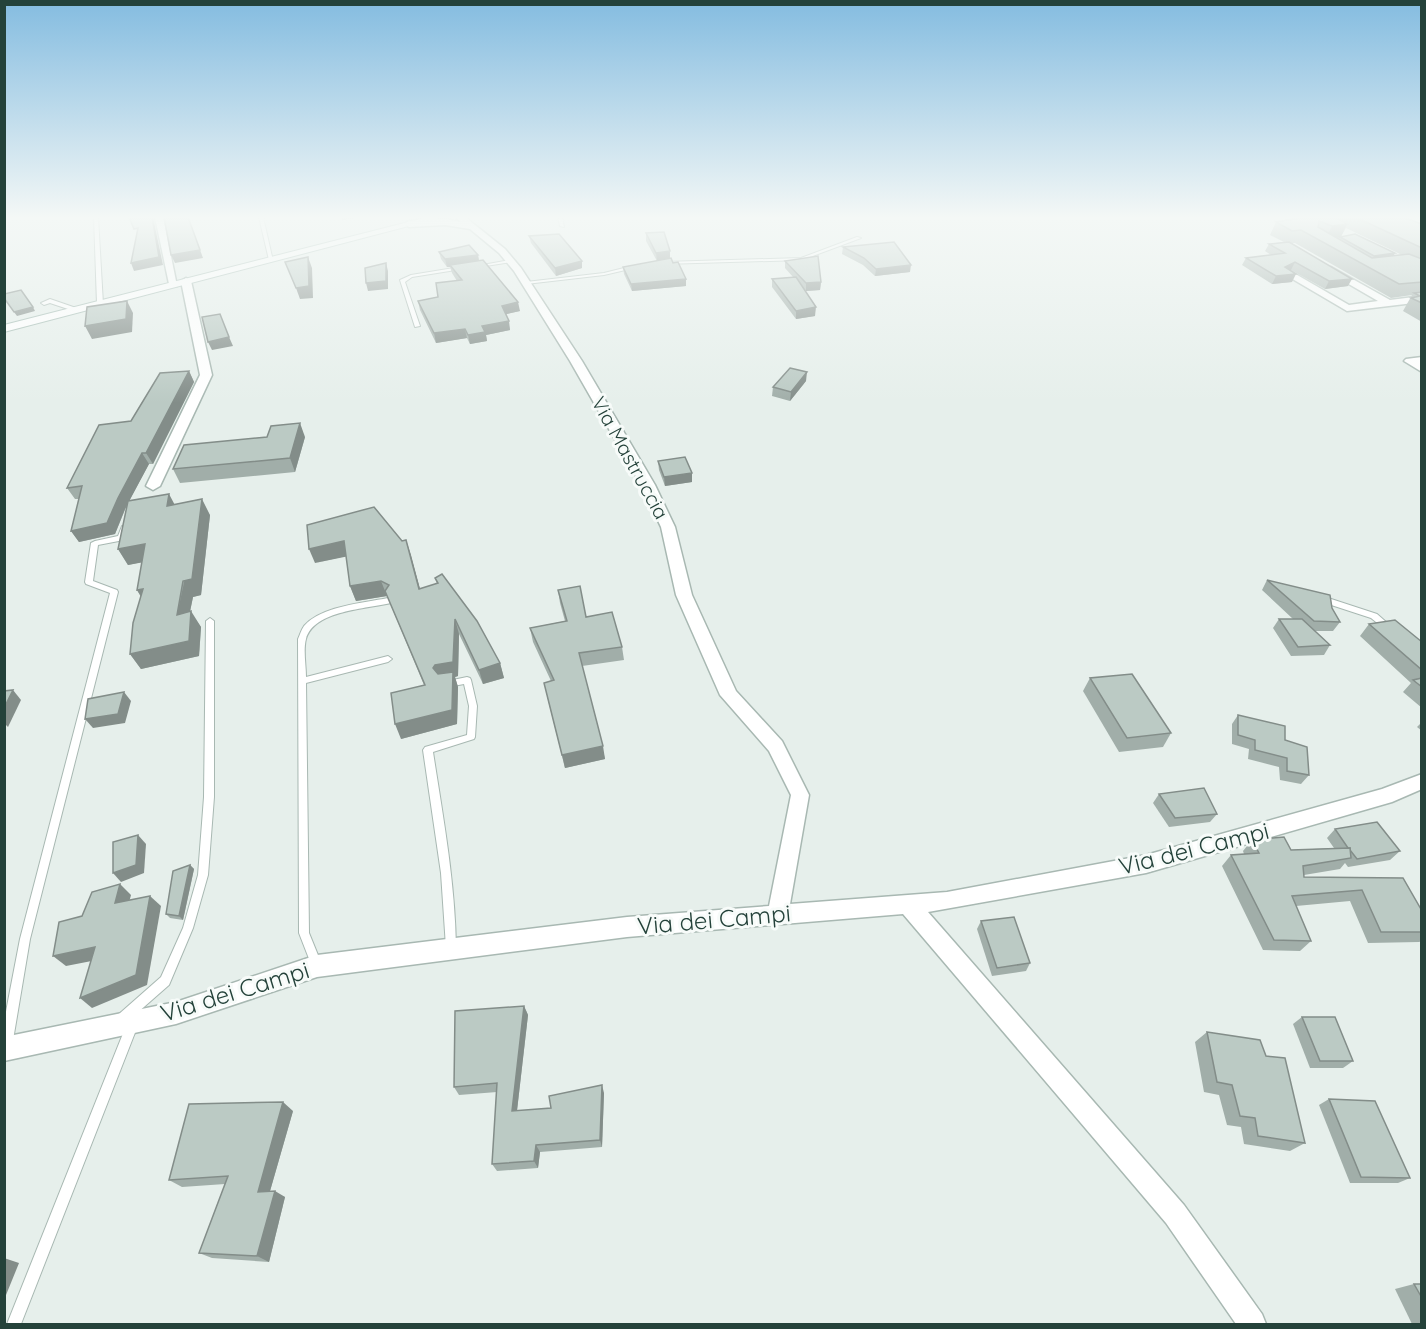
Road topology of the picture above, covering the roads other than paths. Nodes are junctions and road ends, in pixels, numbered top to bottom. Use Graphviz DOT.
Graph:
graph roads {
  1 [pos="99,279"];
  2 [pos="179,279"];
  3 [pos="196,279"];
  4 [pos="406,279"];
  5 [pos="523,279"];
  6 [pos="557,279"];
  7 [pos="1298,279"];
  8 [pos="1346,279"];
  9 [pos="180,283"];
  10 [pos="526,283"];
  11 [pos="1422,299"];
  12 [pos="44,303"];
  13 [pos="100,304"];
  14 [pos="1390,304"];
  15 [pos="77,310"];
  16 [pos="417,326"];
  17 [pos="4,328"];
  18 [pos="1422,360"];
  19 [pos="1422,369"];
  20 [pos="153,486"];
  21 [pos="127,519"];
  22 [pos="1311,597"];
  23 [pos="388,602"];
  24 [pos="210,621"];
  25 [pos="1396,634"];
  26 [pos="388,659"];
  27 [pos="302,681"];
  28 [pos="444,684"];
  29 [pos="1422,781"];
  30 [pos="908,904"];
  31 [pos="778,915"];
  32 [pos="451,947"];
  33 [pos="317,966"];
  34 [pos="124,1024"];
  35 [pos="5,1049"];
  36 [pos="14,1324"];
  37 [pos="1252,1324"];
  1 -- 13 [label="lane"];
  2 -- 9 [label="street"];
  3 -- 9 [label="main road"];
  4 -- 16 [label="lane"];
  5 -- 10 [label="street, Via Mastruccia"];
  6 -- 10 [label="lane"];
  7 -- 14 [label="street"];
  8 -- 14 [label="street"];
  9 -- 13 [label="main road"];
  9 -- 20 [label="street"];
  10 -- 31 [label="street, Via Mastruccia"];
  11 -- 14 [label="street"];
  12 -- 15 [label="lane"];
  13 -- 15 [label="main road"];
  15 -- 17 [label="main road"];
  18 -- 19 [label="street"];
  21 -- 35 [label="lane"];
  22 -- 25 [label="lane"];
  23 -- 27 [label="lane"];
  24 -- 34 [label="lane"];
  26 -- 27 [label="lane"];
  27 -- 33 [label="lane"];
  28 -- 32 [label="lane"];
  29 -- 30 [label="street, Via dei Campi"];
  30 -- 31 [label="street, Via dei Campi"];
  30 -- 37 [label="street"];
  31 -- 32 [label="street, Via dei Campi"];
  32 -- 33 [label="street, Via dei Campi"];
  33 -- 34 [label="street, Via dei Campi"];
  34 -- 35 [label="street, Via dei Campi"];
  34 -- 36 [label="lane"];
}
